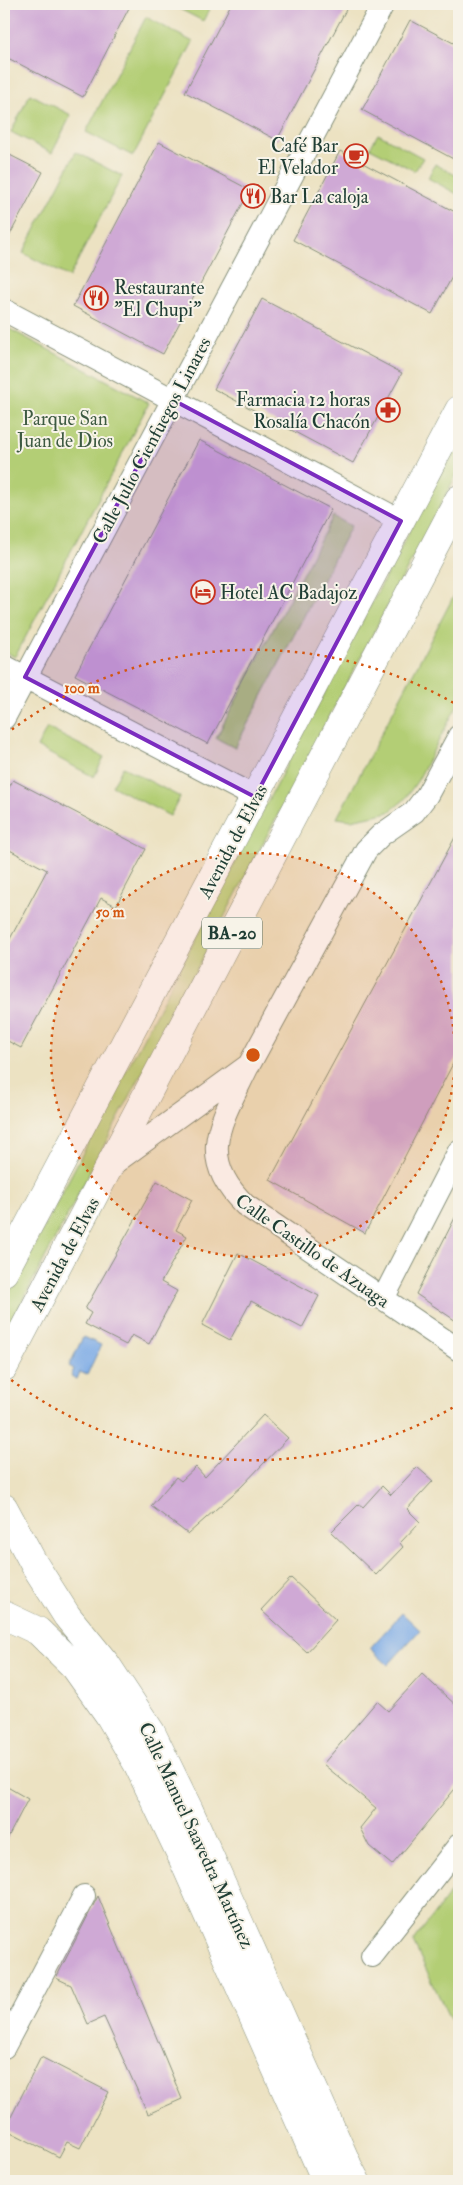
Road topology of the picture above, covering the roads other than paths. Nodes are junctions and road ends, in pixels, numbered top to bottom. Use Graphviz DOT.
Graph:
graph roads {
  1 [pos="383,4"];
  2 [pos="4,310"];
  3 [pos="173,400"];
  4 [pos="459,410"];
  5 [pos="459,499"];
  6 [pos="402,521"];
  7 [pos="4,666"];
  8 [pos="25,677"];
  9 [pos="4,718"];
  10 [pos="459,736"];
  11 [pos="452,761"];
  12 [pos="255,797"];
  13 [pos="249,1065"];
  14 [pos="459,1152"];
  15 [pos="110,1166"];
  16 [pos="4,1272"];
  17 [pos="383,1299"];
  18 [pos="459,1350"];
  19 [pos="4,1367"];
  20 [pos="4,1508"];
  21 [pos="4,1615"];
  22 [pos="459,1845"];
  23 [pos="84,1896"];
  24 [pos="372,1956"];
  25 [pos="4,2047"];
  26 [pos="326,2181"];
  27 [pos="356,2181"];
  1 -- 3 [label="street, Calle Julio Cienfuegos Linares"];
  2 -- 3 [label="street"];
  3 -- 6 [label="street"];
  3 -- 8 [label="street, Calle Julio Cienfuegos Linares"];
  4 -- 6 [label="main road, Avenida de Elvas / BA-20"];
  5 -- 15 [label="main road, Avenida de Elvas / BA-20"];
  6 -- 12 [label="main road, Avenida de Elvas / BA-20"];
  7 -- 8 [label="street"];
  8 -- 9 [label="street, Calle Julio Cienfuegos Linares"];
  8 -- 12 [label="street"];
  10 -- 11 [label="street, Avenida de Elvas"];
  11 -- 13 [label="street, Avenida de Elvas"];
  12 -- 16 [label="main road, Avenida de Elvas / BA-20"];
  13 -- 15 [label="street, Avenida de Elvas"];
  13 -- 17 [label="street, Calle Castillo de Azuaga"];
  14 -- 17 [label="street"];
  15 -- 19 [label="main road, Avenida de Elvas / BA-20"];
  17 -- 18 [label="street, Calle Castillo de Azuaga"];
  20 -- 27 [label="main road, Calle Manuel Saavedra Martínez"];
  21 -- 26 [label="main road, Calle Manuel Saavedra Martínez"];
  22 -- 24 [label="street"];
  23 -- 25 [label="street"];
}
